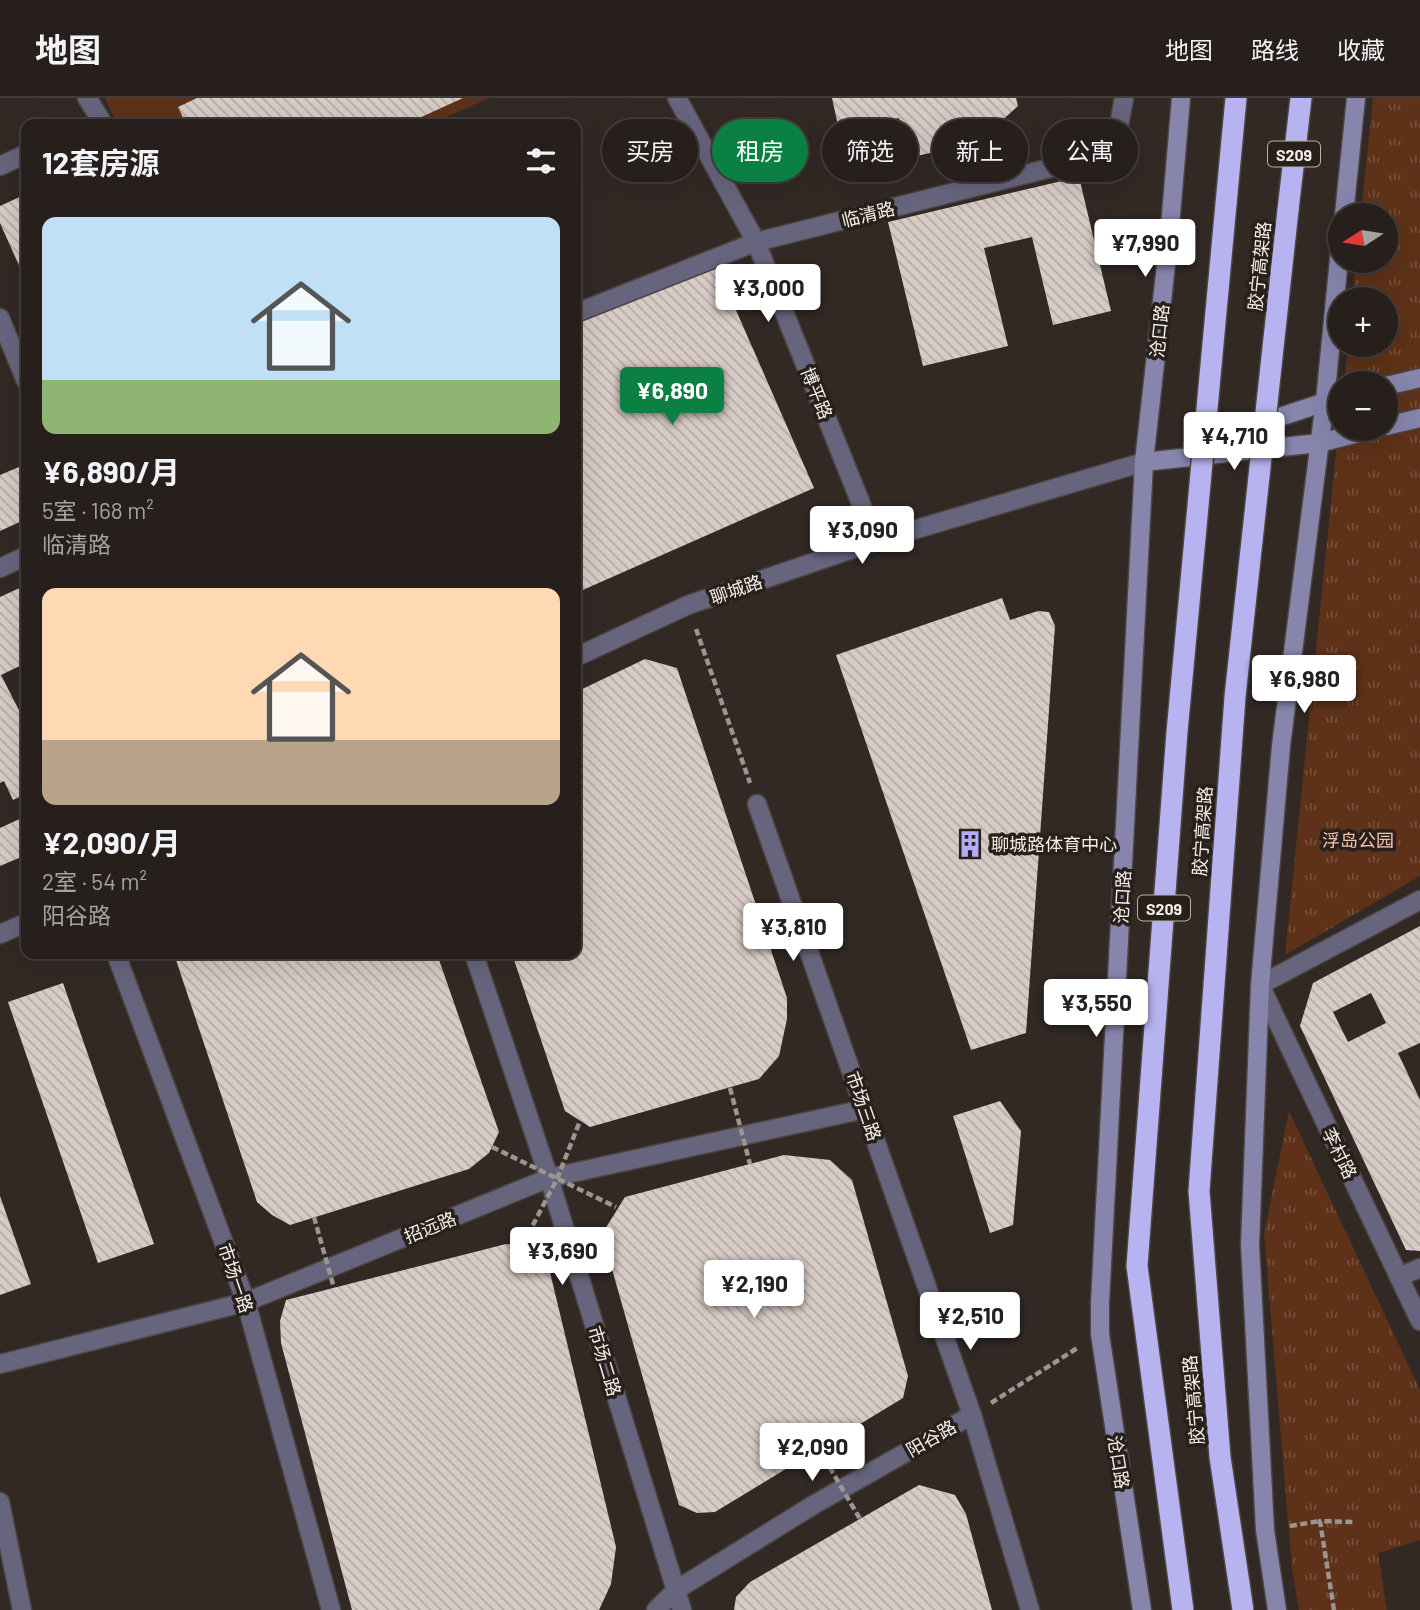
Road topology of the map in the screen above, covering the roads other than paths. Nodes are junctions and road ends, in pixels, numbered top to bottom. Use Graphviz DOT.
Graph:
graph roads {
  1 [pos="87,98"];
  2 [pos="677,98"];
  3 [pos="1124,98"];
  4 [pos="1181,98"];
  5 [pos="1236,98"];
  6 [pos="1300,98"];
  7 [pos="1356,98"];
  8 [pos="100,119"];
  9 [pos="21,156"];
  10 [pos="0,166"];
  11 [pos="1345,203"];
  12 [pos="756,242"];
  13 [pos="1339,273"];
  14 [pos="581,311"];
  15 [pos="0,318"];
  16 [pos="21,369"];
  17 [pos="1334,371"];
  18 [pos="1420,378"];
  19 [pos="1398,383"];
  20 [pos="1328,401"];
  21 [pos="1328,415"];
  22 [pos="1420,418"];
  23 [pos="1398,423"];
  24 [pos="1328,441"];
  25 [pos="1319,443"];
  26 [pos="1144,462"];
  27 [pos="876,541"];
  28 [pos="21,558"];
  29 [pos="0,568"];
  30 [pos="581,655"];
  31 [pos="757,804"];
  32 [pos="1420,900"];
  33 [pos="21,925"];
  34 [pos="0,934"];
  35 [pos="118,959"];
  36 [pos="476,959"];
  37 [pos="1260,985"];
  38 [pos="865,1109"];
  39 [pos="553,1179"];
  40 [pos="1420,1268"];
  41 [pos="1399,1277"];
  42 [pos="246,1302"];
  43 [pos="1420,1321"];
  44 [pos="0,1364"];
  45 [pos="972,1415"];
  46 [pos="0,1502"];
  47 [pos="1269,1559"];
  48 [pos="676,1590"];
  49 [pos="22,1610"];
  50 [pos="331,1610"];
  51 [pos="656,1610"];
  52 [pos="682,1610"];
  53 [pos="1030,1610"];
  54 [pos="1142,1610"];
  55 [pos="1183,1610"];
  56 [pos="1243,1610"];
  57 [pos="1270,1610"];
  58 [pos="1277,1610"];
  1 -- 8 [label="street"];
  2 -- 12 [label="street, 博平路"];
  3 -- 12 [label="street, 临清路"];
  4 -- 26 [label="main road, 沧口路"];
  5 -- 55 [label="highway, 胶宁高架路 / S209, bridge"];
  6 -- 56 [label="highway, 胶宁高架路 / S209, bridge"];
  7 -- 11 [label="main road"];
  9 -- 10 [label="street"];
  12 -- 14 [label="street, 临清路"];
  12 -- 27 [label="street, 博平路"];
  13 -- 17 [label="main road"];
  15 -- 16 [label="street"];
  18 -- 19 [label="main road"];
  20 -- 26 [label="main road, 聊城路"];
  21 -- 25 [label="main road"];
  22 -- 23 [label="main road"];
  24 -- 25 [label="main road, 聊城路"];
  25 -- 26 [label="main road, 聊城路"];
  25 -- 37 [label="main road"];
  26 -- 27 [label="street, 聊城路"];
  26 -- 54 [label="main road, 沧口路"];
  27 -- 30 [label="street, 聊城路"];
  28 -- 29 [label="street"];
  31 -- 38 [label="street, 市场三路"];
  32 -- 37 [label="street"];
  33 -- 34 [label="street"];
  35 -- 42 [label="street, 市场一路"];
  36 -- 39 [label="street, 市场二路"];
  37 -- 41 [label="street, 李村路"];
  37 -- 47 [label="main road"];
  38 -- 39 [label="street, 招远路"];
  38 -- 45 [label="street, 市场三路"];
  39 -- 42 [label="street, 招远路"];
  39 -- 48 [label="street, 市场二路"];
  40 -- 41 [label="street"];
  41 -- 43 [label="street, 李村路"];
  42 -- 44 [label="street, 招远路"];
  42 -- 50 [label="street, 市场一路"];
  45 -- 48 [label="street, 阳谷路"];
  45 -- 53 [label="street, 市场三路"];
  46 -- 49 [label="street"];
  47 -- 57 [label="main road"];
  47 -- 58 [label="main road"];
  48 -- 51 [label="street, 阳谷路"];
  48 -- 52 [label="street, 市场二路"];
}
